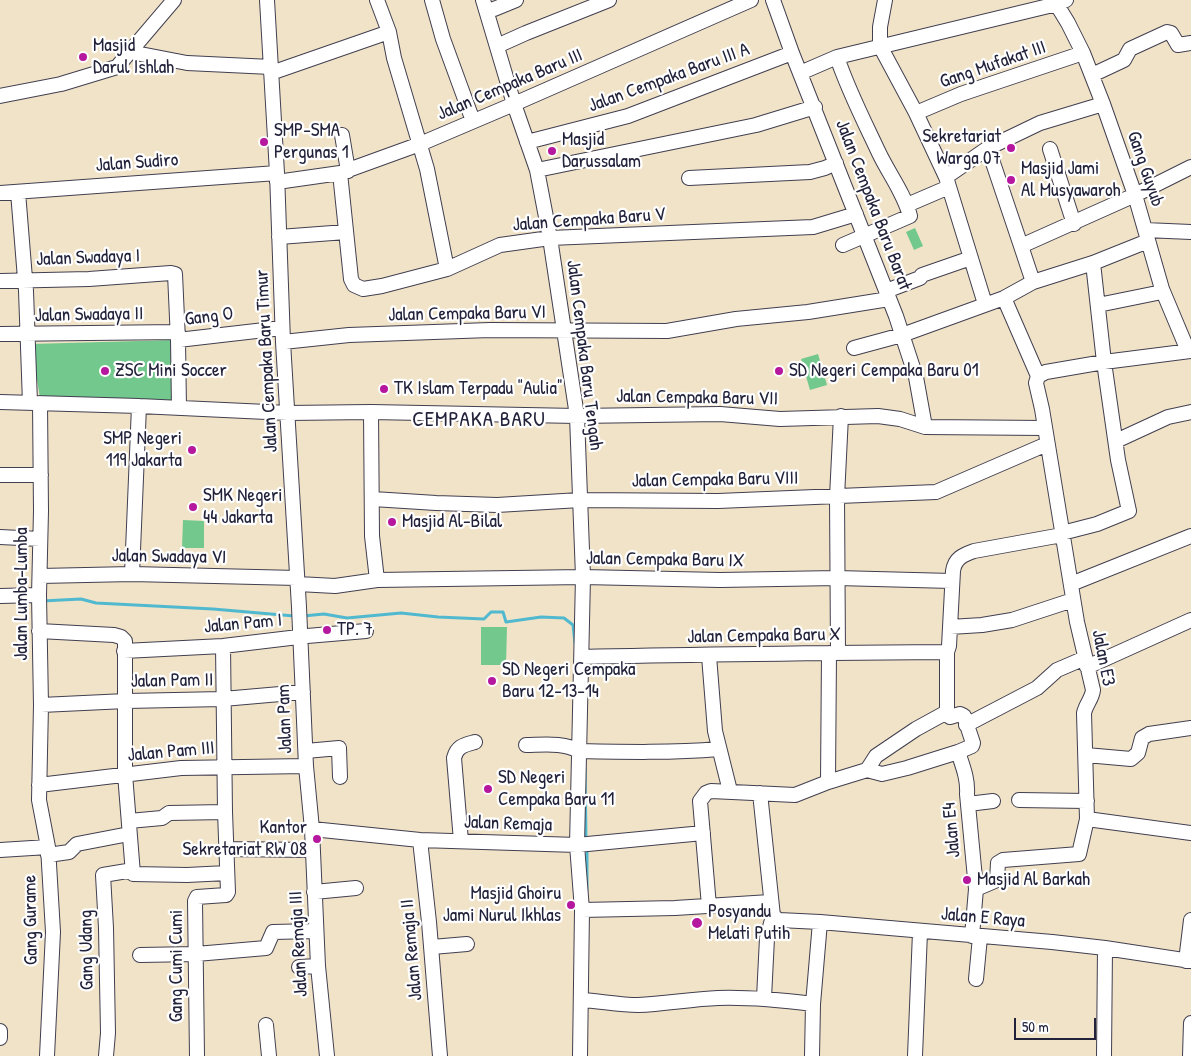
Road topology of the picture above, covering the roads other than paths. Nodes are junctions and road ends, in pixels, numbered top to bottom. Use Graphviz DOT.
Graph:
graph roads {
  1 [pos="174,0"];
  2 [pos="267,0"];
  3 [pos="377,0"];
  4 [pos="432,0"];
  5 [pos="516,0"];
  6 [pos="609,0"];
  7 [pos="751,0"];
  8 [pos="774,0"];
  9 [pos="885,0"];
  10 [pos="1059,1"];
  11 [pos="485,5"];
  12 [pos="389,32"];
  13 [pos="1191,43"];
  14 [pos="497,46"];
  15 [pos="880,46"];
  16 [pos="130,52"];
  17 [pos="792,53"];
  18 [pos="1083,53"];
  19 [pos="836,57"];
  20 [pos="271,70"];
  21 [pos="800,73"];
  22 [pos="1092,75"];
  23 [pos="0,96"];
  24 [pos="514,104"];
  25 [pos="1103,104"];
  26 [pos="815,107"];
  27 [pos="916,113"];
  28 [pos="472,121"];
  29 [pos="342,136"];
  30 [pos="528,142"];
  31 [pos="420,144"];
  32 [pos="988,148"];
  33 [pos="1050,149"];
  34 [pos="836,163"];
  35 [pos="1191,167"];
  36 [pos="537,170"];
  37 [pos="344,172"];
  38 [pos="277,178"];
  39 [pos="689,178"];
  40 [pos="948,182"];
  41 [pos="18,192"];
  42 [pos="0,193"];
  43 [pos="1136,195"];
  44 [pos="908,210"];
  45 [pos="856,214"];
  46 [pos="1074,224"];
  47 [pos="346,232"];
  48 [pos="1191,232"];
  49 [pos="1147,236"];
  50 [pos="279,237"];
  51 [pos="864,237"];
  52 [pos="550,238"];
  53 [pos="843,245"];
  54 [pos="1021,246"];
  55 [pos="971,258"];
  56 [pos="1093,263"];
  57 [pos="447,269"];
  58 [pos="24,279"];
  59 [pos="0,281"];
  60 [pos="1033,282"];
  61 [pos="1162,290"];
  62 [pos="888,295"];
  63 [pos="1004,298"];
  64 [pos="985,304"];
  65 [pos="1098,305"];
  66 [pos="564,331"];
  67 [pos="0,334"];
  68 [pos="27,334"];
  69 [pos="283,335"];
  70 [pos="902,335"];
  71 [pos="178,336"];
  72 [pos="854,348"];
  73 [pos="1190,351"];
  74 [pos="1104,362"];
  75 [pos="1038,376"];
  76 [pos="0,402"];
  77 [pos="35,403"];
  78 [pos="139,406"];
  79 [pos="179,408"];
  80 [pos="370,412"];
  81 [pos="1191,412"];
  82 [pos="288,413"];
  83 [pos="577,416"];
  84 [pos="841,416"];
  85 [pos="925,427"];
  86 [pos="1045,428"];
  87 [pos="1116,441"];
  88 [pos="1047,444"];
  89 [pos="0,475"];
  90 [pos="41,475"];
  91 [pos="837,497"];
  92 [pos="373,499"];
  93 [pos="580,500"];
  94 [pos="1062,534"];
  95 [pos="1191,536"];
  96 [pos="0,537"];
  97 [pos="40,539"];
  98 [pos="132,574"];
  99 [pos="40,576"];
  100 [pos="583,577"];
  101 [pos="837,578"];
  102 [pos="377,580"];
  103 [pos="297,581"];
  104 [pos="952,581"];
  105 [pos="1071,584"];
  106 [pos="0,596"];
  107 [pos="39,598"];
  108 [pos="1073,600"];
  109 [pos="299,607"];
  110 [pos="1191,620"];
  111 [pos="950,627"];
  112 [pos="40,631"];
  113 [pos="366,632"];
  114 [pos="300,638"];
  115 [pos="224,646"];
  116 [pos="124,651"];
  117 [pos="947,652"];
  118 [pos="833,653"];
  119 [pos="709,656"];
  120 [pos="582,661"];
  121 [pos="1086,662"];
  122 [pos="303,692"];
  123 [pos="223,699"];
  124 [pos="126,701"];
  125 [pos="40,705"];
  126 [pos="946,712"];
  127 [pos="966,725"];
  128 [pos="1191,728"];
  129 [pos="476,742"];
  130 [pos="526,745"];
  131 [pos="719,749"];
  132 [pos="306,751"];
  133 [pos="584,751"];
  134 [pos="958,752"];
  135 [pos="1086,755"];
  136 [pos="224,766"];
  137 [pos="306,766"];
  138 [pos="867,770"];
  139 [pos="125,774"];
  140 [pos="340,777"];
  141 [pos="828,782"];
  142 [pos="39,784"];
  143 [pos="730,791"];
  144 [pos="760,793"];
  145 [pos="1019,800"];
  146 [pos="993,801"];
  147 [pos="1087,801"];
  148 [pos="968,804"];
  149 [pos="225,812"];
  150 [pos="1087,819"];
  151 [pos="129,827"];
  152 [pos="312,829"];
  153 [pos="702,833"];
  154 [pos="1191,833"];
  155 [pos="420,840"];
  156 [pos="461,841"];
  157 [pos="585,845"];
  158 [pos="226,849"];
  159 [pos="0,850"];
  160 [pos="313,850"];
  161 [pos="48,851"];
  162 [pos="133,870"];
  163 [pos="227,873"];
  164 [pos="356,888"];
  165 [pos="976,889"];
  166 [pos="314,892"];
  167 [pos="770,902"];
  168 [pos="709,906"];
  169 [pos="586,910"];
  170 [pos="773,916"];
  171 [pos="1191,920"];
  172 [pos="820,922"];
  173 [pos="316,931"];
  174 [pos="920,932"];
  175 [pos="976,936"];
  176 [pos="467,944"];
  177 [pos="432,947"];
  178 [pos="1105,948"];
  179 [pos="196,954"];
  180 [pos="140,955"];
  181 [pos="1188,961"];
  182 [pos="318,966"];
  183 [pos="299,968"];
  184 [pos="976,979"];
  185 [pos="764,998"];
  186 [pos="586,1001"];
  187 [pos="812,1004"];
  188 [pos="1191,1023"];
  189 [pos="266,1025"];
  190 [pos="0,1031"];
  191 [pos="0,1038"];
  192 [pos="47,1056"];
  193 [pos="106,1056"];
  194 [pos="197,1056"];
  195 [pos="269,1056"];
  196 [pos="327,1056"];
  197 [pos="440,1056"];
  198 [pos="580,1056"];
  199 [pos="812,1056"];
  200 [pos="915,1056"];
  201 [pos="1104,1056"];
  202 [pos="1190,1056"];
  1 -- 16 [label="street"];
  2 -- 20 [label="street, Jalan Cempaka Baru Timur"];
  3 -- 12 [label="street"];
  4 -- 28 [label="street"];
  5 -- 11 [label="street"];
  6 -- 14 [label="street"];
  7 -- 24 [label="street, Jalan Cempaka Baru III"];
  8 -- 17 [label="street, Jalan Cempaka Baru Barat"];
  9 -- 15 [label="street"];
  10 -- 15 [label="street"];
  10 -- 18 [label="street, Gang Guyub"];
  11 -- 14 [label="street, Jalan Cempaka Baru Tengah"];
  12 -- 20 [label="street"];
  12 -- 31 [label="street"];
  13 -- 22 [label="street"];
  14 -- 24 [label="street, Jalan Cempaka Baru Tengah"];
  15 -- 19 [label="street"];
  15 -- 27 [label="street"];
  16 -- 20 [label="street"];
  16 -- 23 [label="street"];
  17 -- 21 [label="street, Jalan Cempaka Baru Barat"];
  17 -- 30 [label="street, Jalan Cempaka Baru III A"];
  18 -- 22 [label="street, Gang Guyub"];
  18 -- 27 [label="street, Gang Mufakat III"];
  19 -- 21 [label="street"];
  19 -- 44 [label="street"];
  20 -- 38 [label="street, Jalan Cempaka Baru Timur"];
  21 -- 26 [label="street, Jalan Cempaka Baru Barat"];
  22 -- 25 [label="street, Gang Guyub"];
  24 -- 28 [label="street, Jalan Cempaka Baru III"];
  24 -- 30 [label="street, Jalan Cempaka Baru Tengah"];
  25 -- 32 [label="street"];
  25 -- 43 [label="street, Gang Guyub"];
  26 -- 34 [label="street, Jalan Cempaka Baru Barat"];
  26 -- 36 [label="street"];
  27 -- 40 [label="street"];
  28 -- 31 [label="street, Jalan Cempaka Baru III"];
  29 -- 37 [label="street, Jalan Cempaka Baru V"];
  30 -- 36 [label="street, Jalan Cempaka Baru Tengah"];
  31 -- 37 [label="street, Jalan Cempaka Baru III"];
  31 -- 57 [label="street"];
  32 -- 40 [label="street"];
  32 -- 54 [label="street"];
  33 -- 46 [label="street"];
  34 -- 39 [label="street"];
  34 -- 45 [label="street, Jalan Cempaka Baru Barat"];
  35 -- 43 [label="street"];
  36 -- 52 [label="street, Jalan Cempaka Baru Tengah"];
  37 -- 38 [label="street, Jalan Cempaka Baru III"];
  37 -- 47 [label="street, Jalan Cempaka Baru V"];
  38 -- 41 [label="street, Jalan Sudiro"];
  38 -- 50 [label="street, Jalan Cempaka Baru Timur"];
  40 -- 44 [label="street"];
  40 -- 55 [label="street"];
  41 -- 42 [label="street, Jalan Sudiro"];
  41 -- 58 [label="street, Jalan Lumba-Lumba"];
  43 -- 46 [label="street"];
  43 -- 49 [label="street, Gang Guyub"];
  44 -- 51 [label="street"];
  45 -- 51 [label="street, Jalan Cempaka Baru Barat"];
  45 -- 52 [label="street, Jalan Cempaka Baru V"];
  46 -- 54 [label="street"];
  47 -- 50 [label="street"];
  47 -- 57 [label="street, Jalan Cempaka Baru V"];
  48 -- 49 [label="street"];
  49 -- 56 [label="street"];
  49 -- 61 [label="street, Gang Guyub"];
  50 -- 69 [label="street, Jalan Cempaka Baru Timur"];
  51 -- 53 [label="street"];
  51 -- 62 [label="street, Jalan Cempaka Baru Barat"];
  52 -- 57 [label="street, Jalan Cempaka Baru V"];
  52 -- 66 [label="street, Jalan Cempaka Baru Tengah"];
  54 -- 60 [label="street"];
  55 -- 62 [label="street, Jalan Cempaka Baru VI"];
  55 -- 64 [label="street"];
  56 -- 60 [label="street"];
  56 -- 65 [label="street"];
  58 -- 59 [label="street, Jalan Swadaya I"];
  58 -- 68 [label="street, Jalan Lumba-Lumba"];
  58 -- 71 [label="street, Jalan Swadaya I"];
  60 -- 63 [label="street"];
  61 -- 65 [label="street"];
  61 -- 73 [label="street, Gang Guyub"];
  62 -- 66 [label="street, Jalan Cempaka Baru VI"];
  62 -- 70 [label="street, Jalan Cempaka Baru Barat"];
  63 -- 64 [label="street"];
  63 -- 75 [label="street"];
  64 -- 70 [label="street"];
  65 -- 74 [label="street"];
  66 -- 69 [label="street, Jalan Cempaka Baru VI"];
  66 -- 83 [label="street, Jalan Cempaka Baru Tengah"];
  67 -- 68 [label="street, Jalan Swadaya II"];
  68 -- 71 [label="street, Jalan Swadaya II"];
  68 -- 77 [label="street, Jalan Lumba-Lumba"];
  69 -- 71 [label="street, Gang O"];
  69 -- 82 [label="street, Jalan Cempaka Baru Timur"];
  70 -- 72 [label="street"];
  70 -- 85 [label="street, Jalan Cempaka Baru Barat"];
  71 -- 79 [label="street, Gang O"];
  73 -- 74 [label="street"];
  74 -- 75 [label="street"];
  74 -- 87 [label="street"];
  75 -- 86 [label="street, Jalan E3"];
  76 -- 77 [label="street, Jalan Cempaka Baru VII"];
  77 -- 78 [label="street, Jalan Cempaka Baru VII"];
  77 -- 90 [label="street, Jalan Lumba-Lumba"];
  78 -- 79 [label="street, Jalan Cempaka Baru VII"];
  78 -- 98 [label="street"];
  79 -- 82 [label="street, Jalan Cempaka Baru VII"];
  80 -- 82 [label="street, Jalan Cempaka Baru VII"];
  80 -- 83 [label="street, Jalan Cempaka Baru VII"];
  80 -- 92 [label="street"];
  81 -- 87 [label="street"];
  82 -- 103 [label="street, Jalan Cempaka Baru Timur"];
  83 -- 84 [label="street, Jalan Cempaka Baru VII"];
  83 -- 93 [label="street, Jalan Cempaka Baru Tengah"];
  84 -- 85 [label="street, Jalan Cempaka Baru VII"];
  84 -- 91 [label="street"];
  85 -- 86 [label="street, Jalan Cempaka Baru VII"];
  86 -- 88 [label="street, Jalan E3"];
  87 -- 94 [label="street"];
  88 -- 91 [label="street, Jalan Cempaka Baru VIII"];
  88 -- 94 [label="street, Jalan E3"];
  89 -- 90 [label="street"];
  90 -- 97 [label="street, Jalan Lumba-Lumba"];
  91 -- 93 [label="street, Jalan Cempaka Baru VIII"];
  91 -- 101 [label="street"];
  92 -- 93 [label="street, Jalan Cempaka Baru VIII"];
  92 -- 102 [label="street"];
  93 -- 100 [label="street, Jalan Cempaka Baru Tengah"];
  94 -- 104 [label="street"];
  94 -- 105 [label="street, Jalan E3"];
  95 -- 105 [label="street"];
  96 -- 97 [label="street"];
  97 -- 99 [label="street, Jalan Lumba-Lumba"];
  98 -- 99 [label="street, Jalan Swadaya VI"];
  98 -- 103 [label="street, Jalan Swadaya VI"];
  99 -- 107 [label="street, Jalan Lumba-Lumba"];
  100 -- 101 [label="street, Jalan Cempaka Baru IX"];
  100 -- 102 [label="street, Jalan Cempaka Baru IX"];
  100 -- 120 [label="street, Jalan Cempaka Baru Tengah"];
  101 -- 104 [label="street, Jalan Cempaka Baru IX"];
  101 -- 118 [label="street"];
  102 -- 103 [label="street, Jalan Cempaka Baru IX"];
  103 -- 109 [label="street, Jalan Cempaka Baru Timur"];
  104 -- 111 [label="street"];
  105 -- 108 [label="street, Jalan E3"];
  106 -- 107 [label="street"];
  107 -- 112 [label="street, Jalan Lumba-Lumba"];
  108 -- 111 [label="street"];
  108 -- 121 [label="street, Jalan E3"];
  109 -- 114 [label="street, Jalan Pam"];
  110 -- 121 [label="street"];
  111 -- 117 [label="street"];
  112 -- 116 [label="street"];
  112 -- 125 [label="street, Jalan Lumba-Lumba"];
  113 -- 114 [label="street, Jalan Pam I"];
  114 -- 115 [label="street, Jalan Pam I"];
  114 -- 122 [label="street, Jalan Pam"];
  115 -- 116 [label="street, Jalan Pam I"];
  115 -- 123 [label="street"];
  116 -- 124 [label="street"];
  117 -- 118 [label="street, Jalan Cempaka Baru X"];
  117 -- 126 [label="street"];
  118 -- 119 [label="street, Jalan Cempaka Baru X"];
  118 -- 141 [label="street"];
  119 -- 120 [label="street, Jalan Cempaka Baru X"];
  119 -- 131 [label="street"];
  120 -- 133 [label="street, Jalan Cempaka Baru Tengah"];
  121 -- 127 [label="street"];
  121 -- 135 [label="street, Jalan E3"];
  122 -- 123 [label="street, Jalan Pam II"];
  122 -- 132 [label="street, Jalan Pam"];
  123 -- 124 [label="street, Jalan Pam II"];
  123 -- 136 [label="street"];
  124 -- 125 [label="street, Jalan Pam II"];
  124 -- 139 [label="street"];
  125 -- 142 [label="street, Jalan Lumba-Lumba"];
  126 -- 127 [label="street"];
  126 -- 138 [label="street"];
  127 -- 134 [label="street"];
  128 -- 135 [label="street"];
  129 -- 156 [label="street"];
  130 -- 133 [label="street"];
  131 -- 133 [label="street"];
  131 -- 143 [label="street"];
  132 -- 137 [label="street, Jalan Pam"];
  132 -- 140 [label="street"];
  133 -- 157 [label="street, Jalan Cempaka Baru Tengah"];
  134 -- 138 [label="street"];
  134 -- 148 [label="street, Jalan E4"];
  135 -- 147 [label="street, Jalan E3"];
  136 -- 137 [label="street, Jalan Pam III"];
  136 -- 139 [label="street, Jalan Pam III"];
  136 -- 149 [label="street"];
  137 -- 152 [label="street, Jalan Pam"];
  138 -- 141 [label="street"];
  139 -- 142 [label="street, Jalan Pam III"];
  139 -- 151 [label="street"];
  141 -- 144 [label="street"];
  142 -- 161 [label="street, Gang Gurame"];
  143 -- 144 [label="street"];
  143 -- 153 [label="street"];
  144 -- 167 [label="street"];
  145 -- 147 [label="street"];
  146 -- 148 [label="street"];
  147 -- 150 [label="street, Jalan E3"];
  148 -- 165 [label="street, Jalan E4"];
  149 -- 151 [label="street"];
  149 -- 158 [label="street"];
  150 -- 154 [label="street"];
  150 -- 165 [label="street, Jalan E3"];
  151 -- 161 [label="street"];
  151 -- 162 [label="street"];
  152 -- 155 [label="street, Jalan Remaja"];
  152 -- 160 [label="street, Jalan Remaja III"];
  153 -- 157 [label="street, Jalan Remaja"];
  153 -- 168 [label="street"];
  155 -- 156 [label="street, Jalan Remaja"];
  155 -- 177 [label="street, Jalan Remaja II"];
  156 -- 157 [label="street, Jalan Remaja"];
  157 -- 169 [label="street, Jalan Cempaka Baru Tengah"];
  158 -- 160 [label="street"];
  158 -- 163 [label="street"];
  159 -- 161 [label="street"];
  160 -- 166 [label="street, Jalan Remaja III"];
  161 -- 192 [label="street, Gang Gurame"];
  162 -- 163 [label="street"];
  162 -- 193 [label="street, Gang Udang"];
  163 -- 179 [label="street, Gang Cumi Cumi"];
  164 -- 166 [label="street"];
  165 -- 175 [label="street, Jalan E4"];
  166 -- 173 [label="street, Jalan Remaja III"];
  167 -- 168 [label="street"];
  167 -- 170 [label="street"];
  168 -- 169 [label="street"];
  169 -- 186 [label="street, Jalan Cempaka Baru Tengah"];
  170 -- 172 [label="street, Jalan E Raya"];
  170 -- 185 [label="street"];
  171 -- 181 [label="street"];
  172 -- 174 [label="street, Jalan E Raya"];
  172 -- 187 [label="street"];
  173 -- 179 [label="street"];
  173 -- 182 [label="street, Jalan Remaja III"];
  174 -- 175 [label="street, Jalan E Raya"];
  174 -- 200 [label="street"];
  175 -- 178 [label="street, Jalan E Raya"];
  175 -- 184 [label="street, Jalan E4"];
  176 -- 177 [label="street"];
  177 -- 197 [label="street, Jalan Remaja II"];
  178 -- 181 [label="street, Jalan E Raya"];
  178 -- 201 [label="street"];
  179 -- 180 [label="street"];
  179 -- 194 [label="street, Gang Cumi Cumi"];
  182 -- 183 [label="street"];
  182 -- 196 [label="street, Jalan Remaja III"];
  185 -- 186 [label="street"];
  185 -- 187 [label="street"];
  186 -- 198 [label="street, Jalan Cempaka Baru Tengah"];
  187 -- 199 [label="street"];
  188 -- 202 [label="street"];
  189 -- 195 [label="street"];
  190 -- 191 [label="street"];
}
